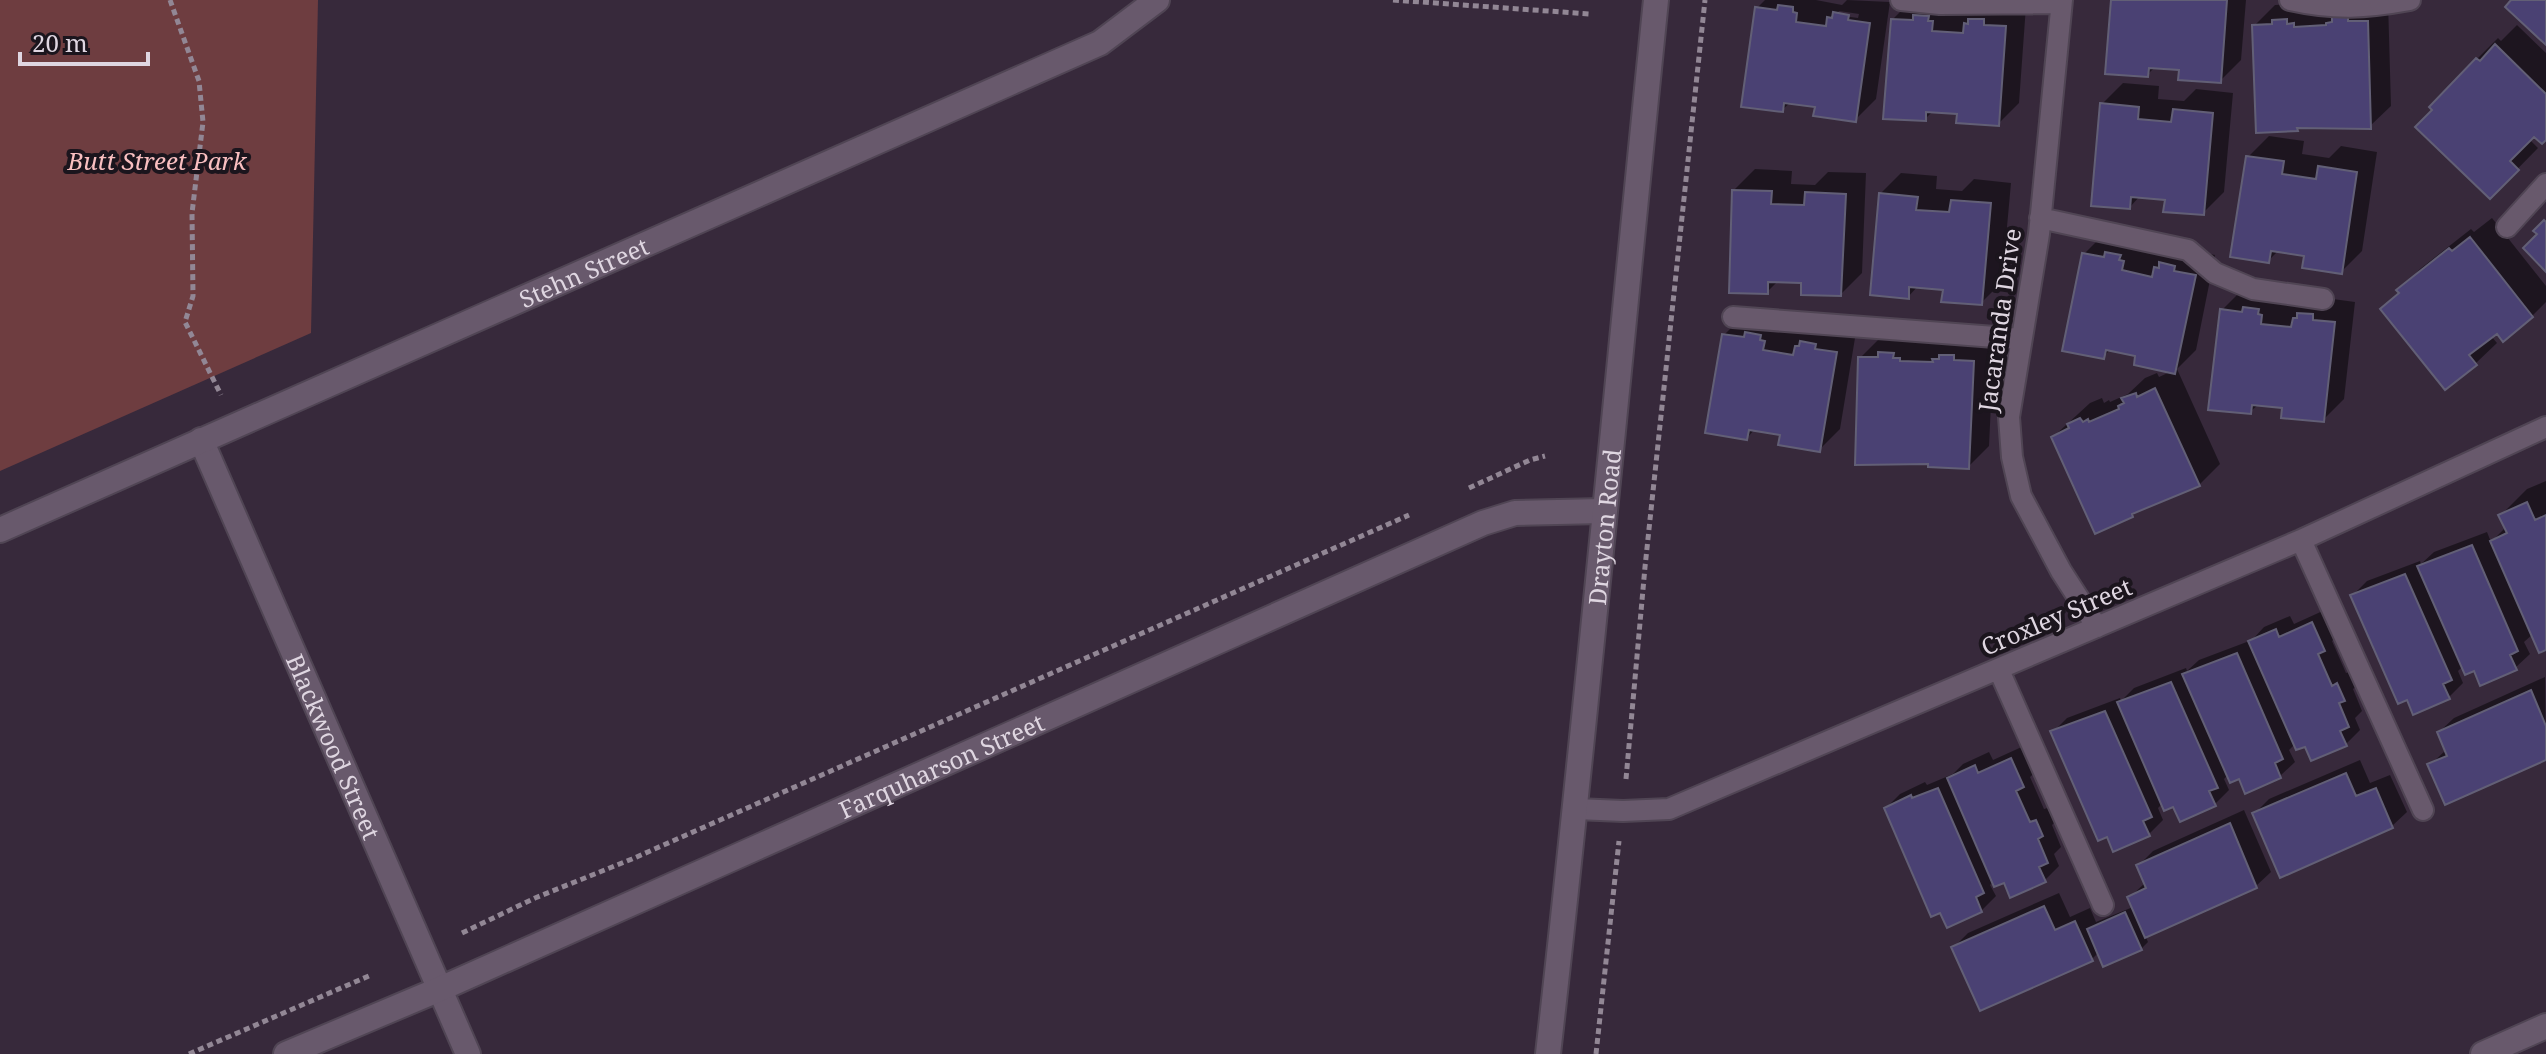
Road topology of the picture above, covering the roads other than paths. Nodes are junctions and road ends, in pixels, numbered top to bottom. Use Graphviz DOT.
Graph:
graph roads {
  1 [pos="1157,0"];
  2 [pos="1656,0"];
  3 [pos="1901,0"];
  4 [pos="2290,0"];
  5 [pos="2410,0"];
  6 [pos="2062,2"];
  7 [pos="2546,184"];
  8 [pos="2040,218"];
  9 [pos="2507,227"];
  10 [pos="2323,299"];
  11 [pos="1733,317"];
  12 [pos="2021,339"];
  13 [pos="2546,427"];
  14 [pos="201,440"];
  15 [pos="1603,511"];
  16 [pos="0,530"];
  17 [pos="2301,540"];
  18 [pos="2097,627"];
  19 [pos="1999,670"];
  20 [pos="1576,809"];
  21 [pos="2423,810"];
  22 [pos="2103,905"];
  23 [pos="440,989"];
  24 [pos="2546,1026"];
  25 [pos="286,1054"];
  26 [pos="468,1054"];
  27 [pos="1548,1054"];
  28 [pos="2483,1054"];
  1 -- 14 [label="street, Stehn Street"];
  2 -- 15 [label="street, Drayton Road"];
  3 -- 6 [label="lane"];
  4 -- 5 [label="lane"];
  6 -- 8 [label="lane, Jacaranda Drive"];
  7 -- 9 [label="lane"];
  8 -- 10 [label="lane"];
  8 -- 12 [label="lane, Jacaranda Drive"];
  11 -- 12 [label="lane"];
  12 -- 18 [label="lane, Jacaranda Drive"];
  13 -- 17 [label="lane, Croxley Street"];
  14 -- 16 [label="street, Stehn Street"];
  14 -- 23 [label="street, Blackwood Street"];
  15 -- 20 [label="street, Drayton Road"];
  15 -- 23 [label="street, Farquharson Street"];
  17 -- 18 [label="lane, Croxley Street"];
  17 -- 21 [label="lane"];
  18 -- 19 [label="lane, Croxley Street"];
  19 -- 20 [label="lane, Croxley Street"];
  19 -- 22 [label="lane"];
  20 -- 27 [label="street, Drayton Road"];
  23 -- 25 [label="street, Farquharson Street"];
  23 -- 26 [label="street, Blackwood Street"];
  24 -- 28 [label="street"];
}
